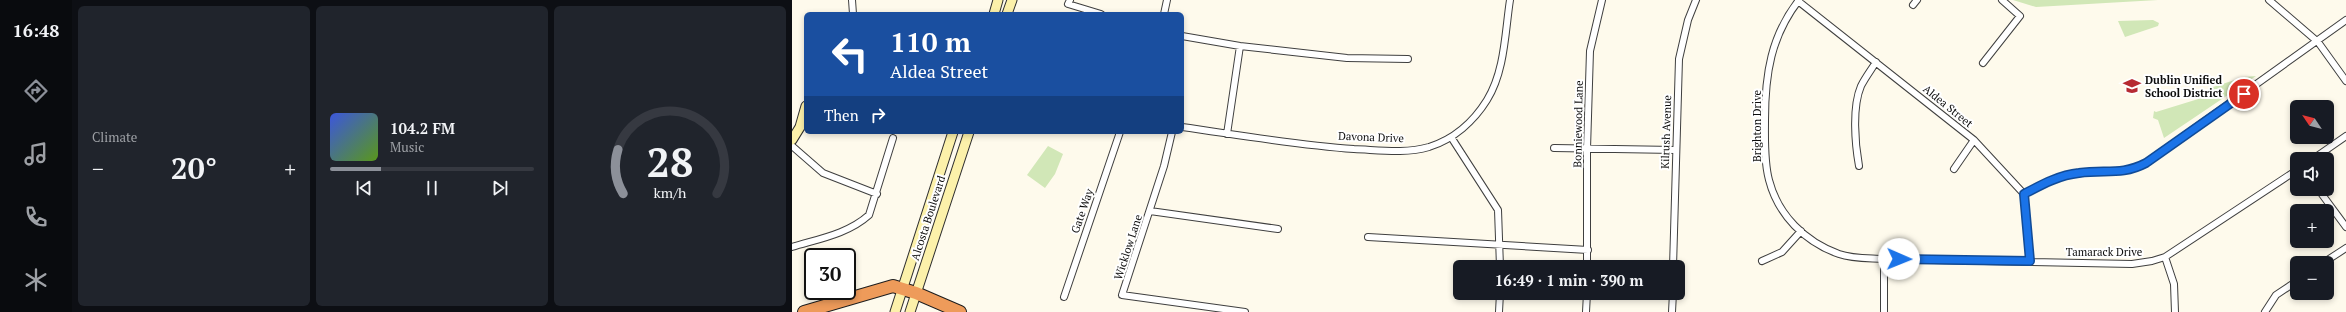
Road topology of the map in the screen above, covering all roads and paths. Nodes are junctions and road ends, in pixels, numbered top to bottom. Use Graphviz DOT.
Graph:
graph roads {
  1 [pos="852,0"];
  2 [pos="998,0"];
  3 [pos="1012,0"];
  4 [pos="1167,0"];
  5 [pos="1510,0"];
  6 [pos="1602,0"];
  7 [pos="1696,0"];
  8 [pos="2002,0"];
  9 [pos="2269,0"];
  10 [pos="1799,1"];
  11 [pos="1069,2"];
  12 [pos="852,12"];
  13 [pos="995,12"];
  14 [pos="1008,12"];
  15 [pos="1096,12"];
  16 [pos="1164,12"];
  17 [pos="2346,20"];
  18 [pos="1184,36"];
  19 [pos="2318,42"];
  20 [pos="1240,46"];
  21 [pos="1408,59"];
  22 [pos="1876,62"];
  23 [pos="1983,63"];
  24 [pos="2346,81"];
  25 [pos="804,113"];
  26 [pos="1184,128"];
  27 [pos="952,134"];
  28 [pos="969,134"];
  29 [pos="1119,134"];
  30 [pos="1172,134"];
  31 [pos="1227,134"];
  32 [pos="2346,136"];
  33 [pos="1451,137"];
  34 [pos="893,138"];
  35 [pos="792,140"];
  36 [pos="1974,140"];
  37 [pos="792,146"];
  38 [pos="1554,148"];
  39 [pos="1587,149"];
  40 [pos="1675,150"];
  41 [pos="2323,152"];
  42 [pos="1859,166"];
  43 [pos="1954,169"];
  44 [pos="2290,175"];
  45 [pos="877,194"];
  46 [pos="2024,194"];
  47 [pos="2323,196"];
  48 [pos="1150,211"];
  49 [pos="2346,227"];
  50 [pos="1278,229"];
  51 [pos="1800,231"];
  52 [pos="1368,237"];
  53 [pos="1501,246"];
  54 [pos="792,247"];
  55 [pos="2346,248"];
  56 [pos="1588,250"];
  57 [pos="2334,256"];
  58 [pos="2165,257"];
  59 [pos="1884,259"];
  60 [pos="1500,260"];
  61 [pos="1587,260"];
  62 [pos="1673,260"];
  63 [pos="1762,261"];
  64 [pos="2030,261"];
  65 [pos="2290,286"];
  66 [pos="902,289"];
  67 [pos="916,293"];
  68 [pos="1064,296"];
  69 [pos="1500,300"];
  70 [pos="1587,300"];
  71 [pos="1672,300"];
  72 [pos="804,312"];
  73 [pos="895,312"];
  74 [pos="910,312"];
  75 [pos="960,312"];
  76 [pos="1244,312"];
  77 [pos="1499,312"];
  78 [pos="1586,312"];
  79 [pos="1672,312"];
  80 [pos="1884,312"];
  81 [pos="2175,312"];
  82 [pos="2265,312"];
  1 -- 12 [label="street"];
  2 -- 13 [label="main road"];
  3 -- 14 [label="main road"];
  4 -- 16 [label="street"];
  5 -- 33 [label="street, Davona Drive"];
  6 -- 39 [label="street, Bonniewood Lane"];
  7 -- 40 [label="street, Kilrush Avenue"];
  8 -- 23 [label="street"];
  9 -- 19 [label="street"];
  10 -- 22 [label="street, Aldea Street"];
  10 -- 51 [label="street, Brighton Drive"];
  11 -- 15 [label="street"];
  17 -- 19 [label="street"];
  18 -- 20 [label="street"];
  19 -- 24 [label="street"];
  19 -- 46 [label="street"];
  20 -- 21 [label="street"];
  20 -- 31 [label="street"];
  22 -- 36 [label="street, Aldea Street"];
  22 -- 42 [label="street"];
  25 -- 35 [label="main road"];
  26 -- 31 [label="street, Davona Drive"];
  27 -- 66 [label="main road, Alcosta Boulevard"];
  28 -- 67 [label="main road, Alcosta Boulevard"];
  29 -- 68 [label="street, Gate Way"];
  30 -- 48 [label="street, Wicklow Lane"];
  31 -- 33 [label="street, Davona Drive"];
  32 -- 41 [label="street"];
  33 -- 53 [label="street"];
  34 -- 45 [label="street"];
  36 -- 43 [label="street"];
  36 -- 46 [label="street, Aldea Street"];
  37 -- 45 [label="street"];
  38 -- 39 [label="street"];
  39 -- 40 [label="street"];
  39 -- 56 [label="street, Bonniewood Lane"];
  40 -- 62 [label="street, Kilrush Avenue"];
  44 -- 58 [label="street, Tamarack Drive"];
  45 -- 54 [label="street"];
  46 -- 64 [label="street"];
  47 -- 49 [label="street"];
  48 -- 50 [label="street"];
  48 -- 76 [label="street, Wicklow Lane"];
  51 -- 59 [label="street, Brighton Drive"];
  51 -- 63 [label="street"];
  52 -- 53 [label="street"];
  53 -- 56 [label="street"];
  53 -- 60 [label="street"];
  55 -- 57 [label="street"];
  56 -- 61 [label="street, Bonniewood Lane"];
  58 -- 64 [label="street, Tamarack Drive"];
  58 -- 81 [label="street"];
  59 -- 64 [label="street, Tamarack Drive"];
  59 -- 80 [label="street"];
  65 -- 82 [label="street"];
  66 -- 67 [label="highway"];
  66 -- 72 [label="highway"];
  66 -- 73 [label="main road, Alcosta Boulevard"];
  67 -- 74 [label="main road, Alcosta Boulevard"];
  67 -- 75 [label="highway"];
  69 -- 77 [label="street"];
  70 -- 78 [label="street"];
  71 -- 79 [label="street"];
}
